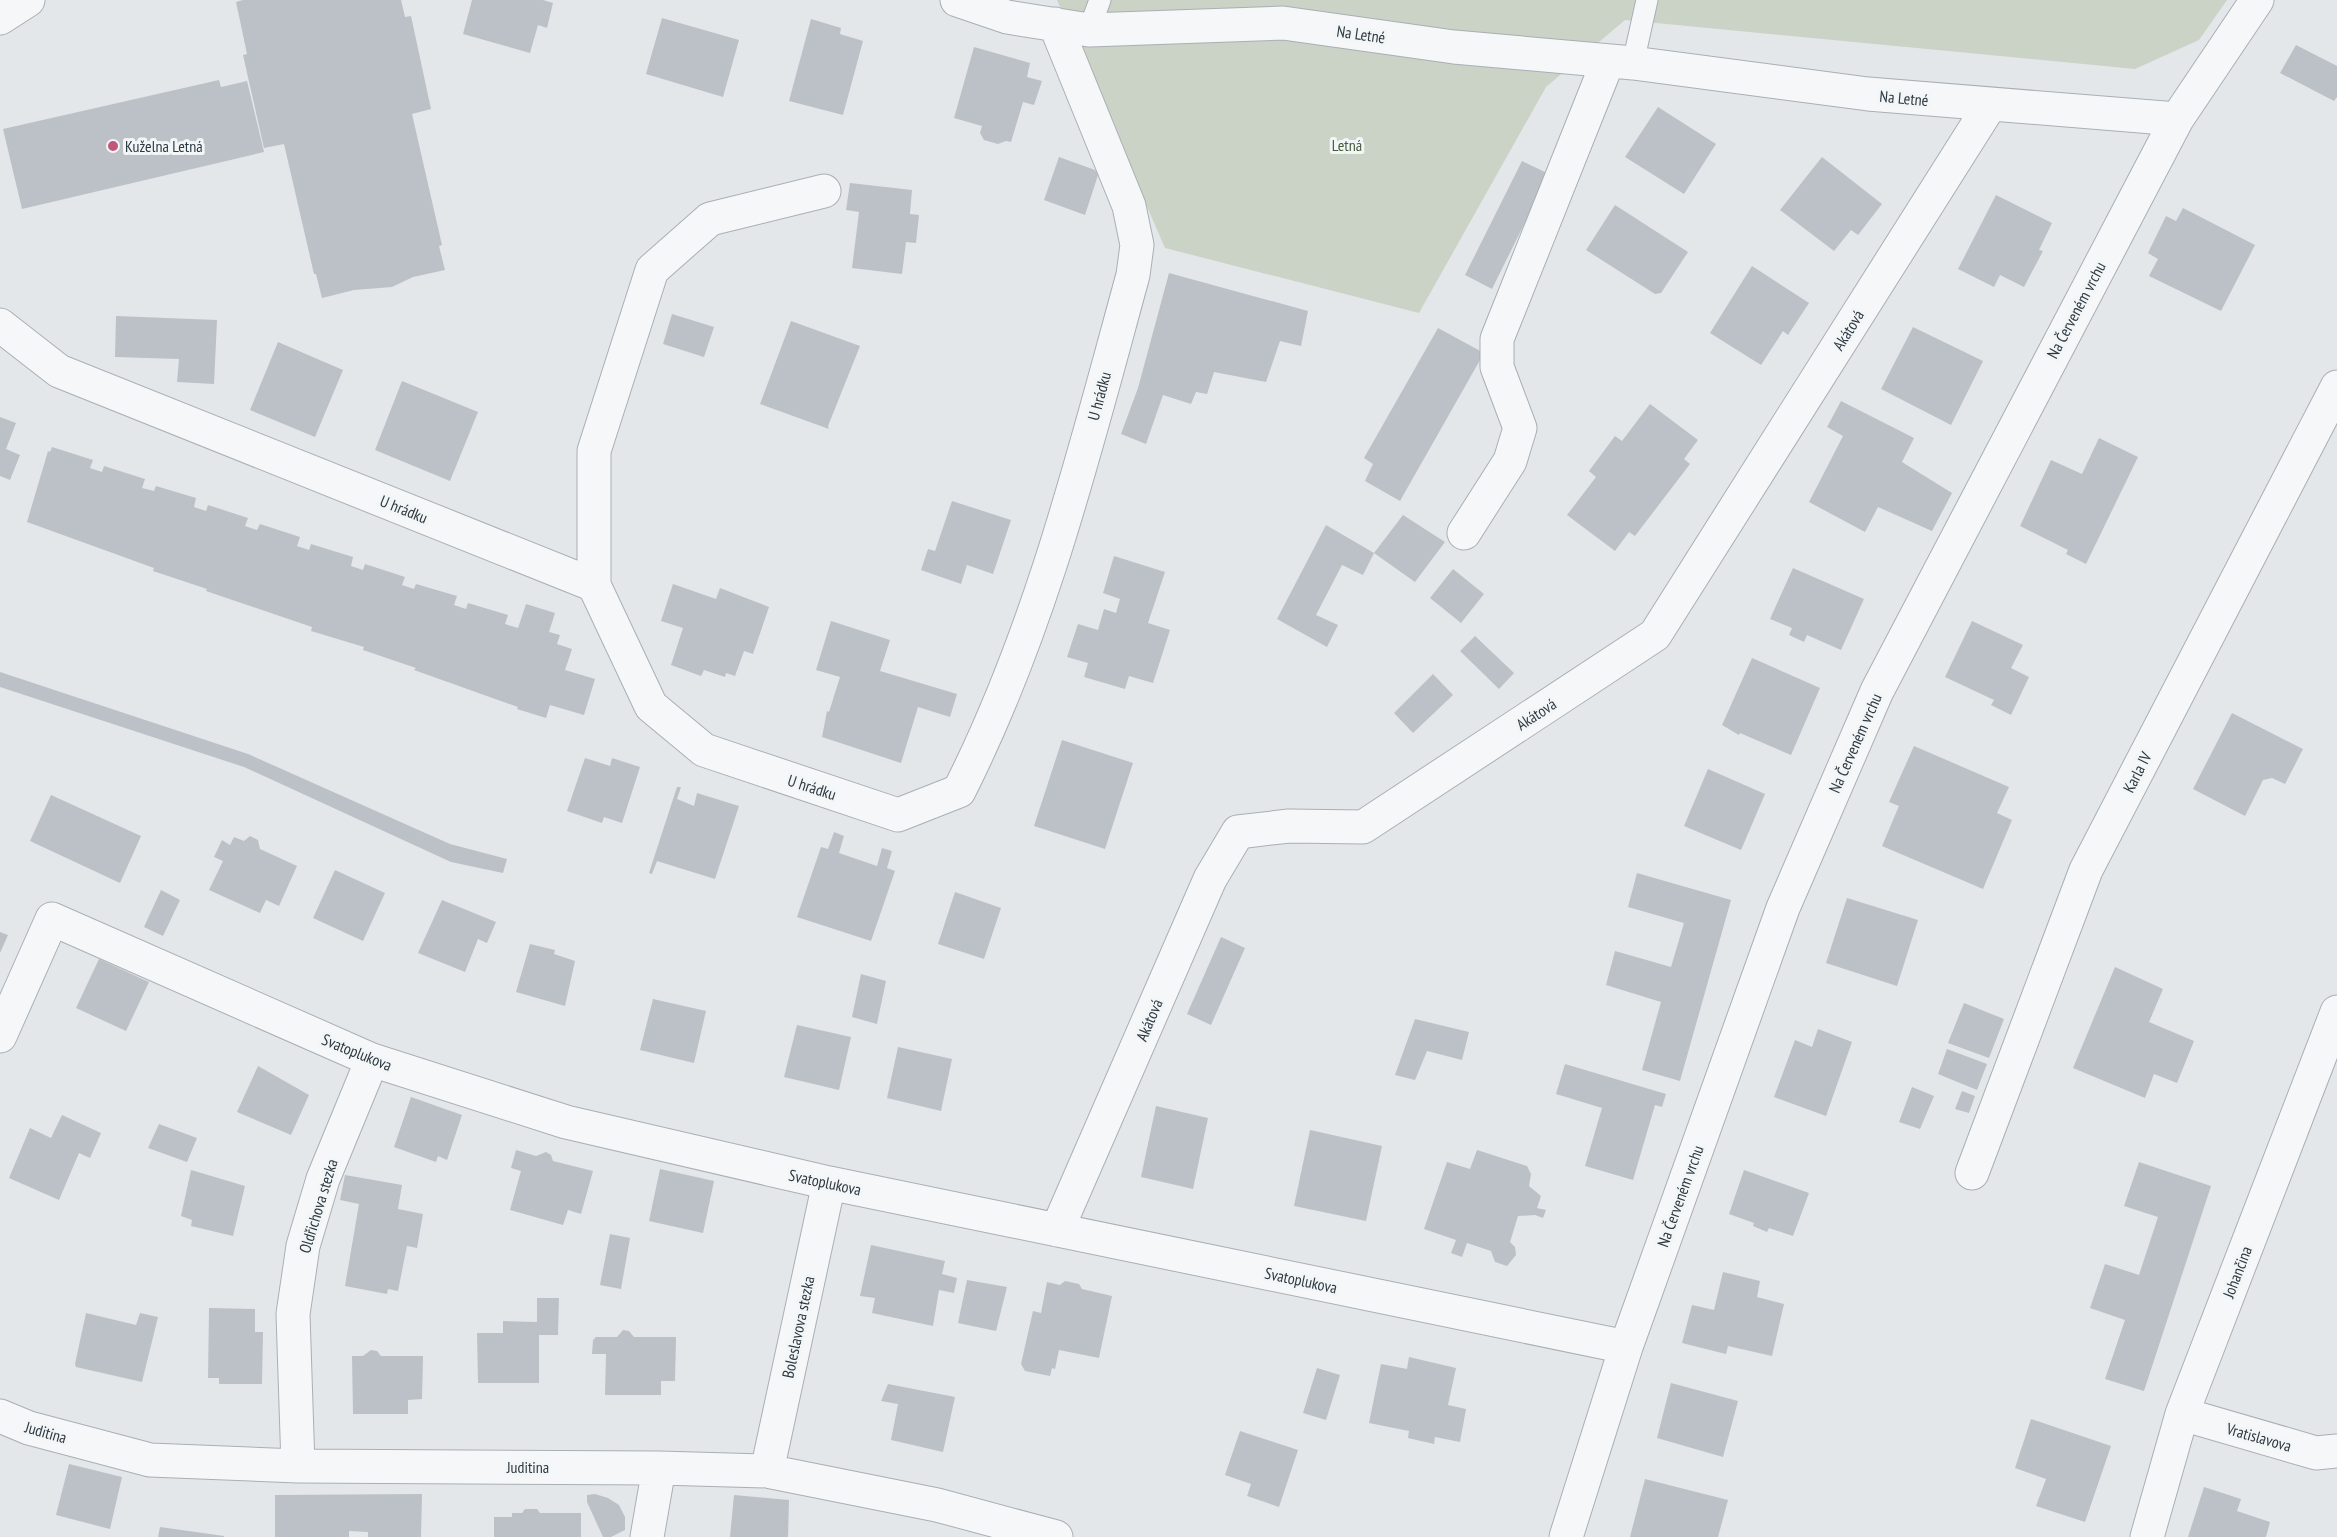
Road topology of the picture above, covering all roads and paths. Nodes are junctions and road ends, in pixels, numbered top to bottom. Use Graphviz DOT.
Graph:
graph roads {
  1 [pos="28,0"];
  2 [pos="957,0"];
  3 [pos="1647,0"];
  4 [pos="2257,0"];
  5 [pos="1094,15"];
  6 [pos="0,18"];
  7 [pos="1055,24"];
  8 [pos="1621,62"];
  9 [pos="1990,105"];
  10 [pos="2177,119"];
  11 [pos="824,191"];
  12 [pos="0,325"];
  13 [pos="2337,387"];
  14 [pos="1464,533"];
  15 [pos="594,585"];
  16 [pos="2337,1012"];
  17 [pos="0,1036"];
  18 [pos="372,1060"];
  19 [pos="1972,1173"];
  20 [pos="829,1183"];
  21 [pos="1057,1230"];
  22 [pos="1626,1347"];
  23 [pos="2182,1414"];
  24 [pos="0,1416"];
  25 [pos="2337,1451"];
  26 [pos="298,1466"];
  27 [pos="659,1468"];
  28 [pos="767,1471"];
  29 [pos="647,1537"];
  30 [pos="1056,1537"];
  31 [pos="1566,1537"];
  32 [pos="2147,1537"];
  1 -- 6 [label="street"];
  2 -- 7 [label="street, Na Letné"];
  3 -- 8 [label="lane"];
  4 -- 10 [label="street, Na Červeném vrchu"];
  5 -- 7 [label="street, Na Letné"];
  5 -- 8 [label="street, Na Letné"];
  7 -- 15 [label="street, U hrádku"];
  8 -- 9 [label="street, Na Letné"];
  8 -- 14 [label="street"];
  9 -- 10 [label="street, Na Letné"];
  9 -- 21 [label="street, Akátová"];
  10 -- 22 [label="street, Na Červeném vrchu"];
  11 -- 15 [label="street"];
  12 -- 15 [label="street, U hrádku"];
  13 -- 19 [label="street, Karla IV"];
  16 -- 23 [label="street, Johančina"];
  17 -- 18 [label="street, Svatoplukova"];
  18 -- 20 [label="street, Svatoplukova"];
  18 -- 26 [label="street, Oldřichova stezka"];
  20 -- 21 [label="street, Svatoplukova"];
  20 -- 28 [label="street, Boleslavova stezka"];
  21 -- 22 [label="street, Svatoplukova"];
  22 -- 31 [label="street, Na Červeném vrchu"];
  23 -- 25 [label="street, Vratislavova"];
  23 -- 32 [label="street, Johančina"];
  24 -- 26 [label="street, Juditina"];
  26 -- 27 [label="street, Juditina"];
  27 -- 28 [label="street, Juditina"];
  27 -- 29 [label="street"];
  28 -- 30 [label="street, Juditina"];
}
